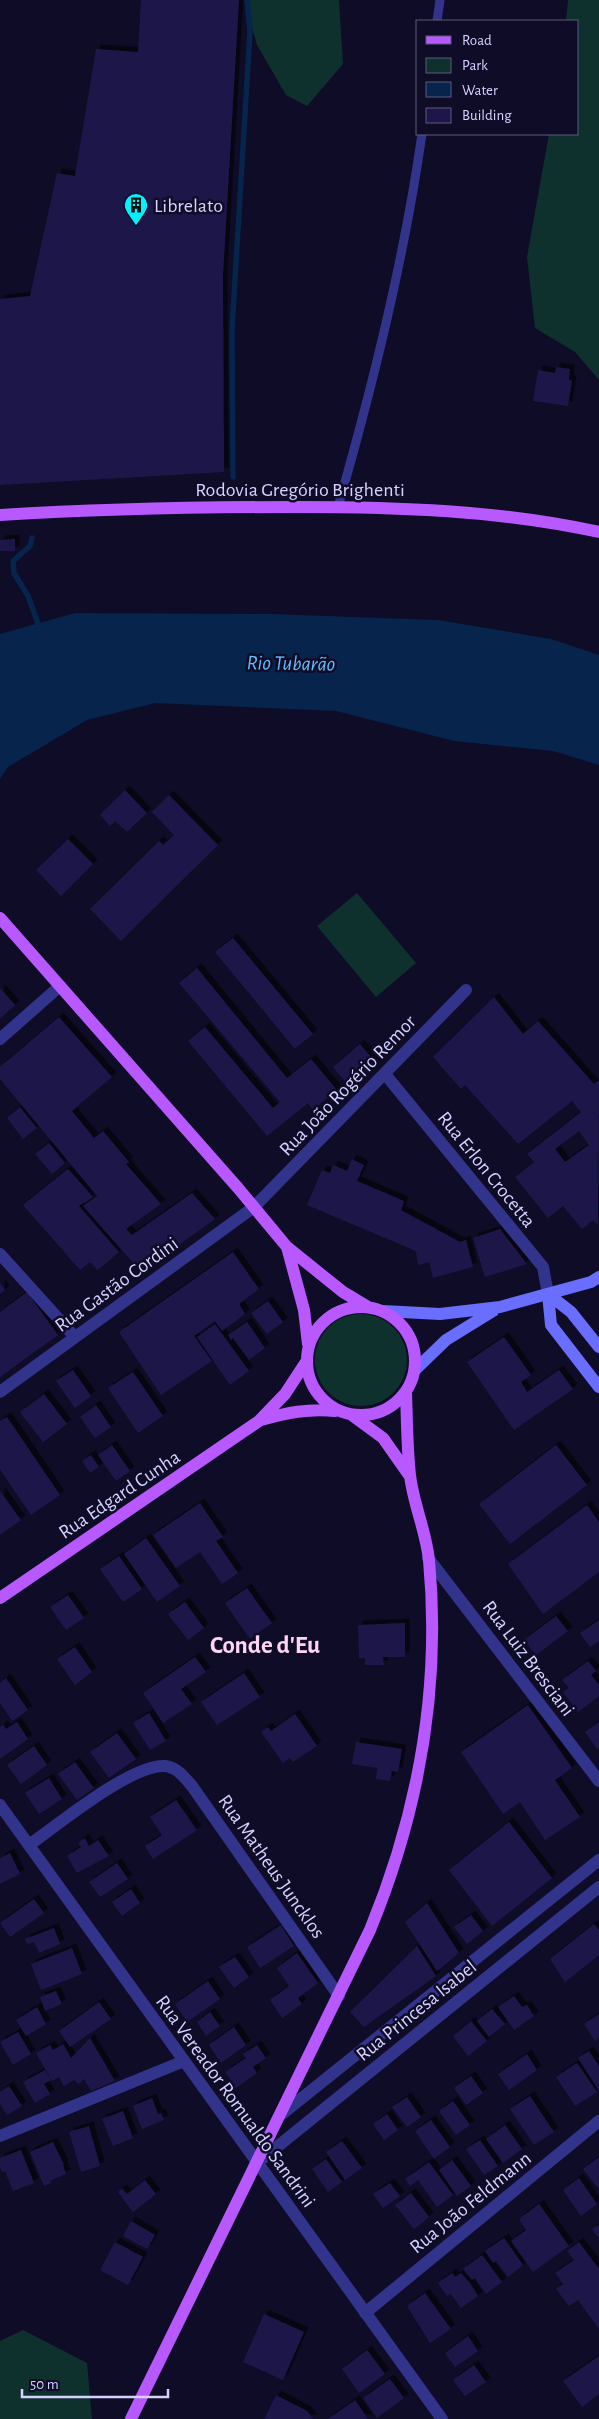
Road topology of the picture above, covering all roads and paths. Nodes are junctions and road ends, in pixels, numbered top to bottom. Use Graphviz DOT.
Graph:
graph roads {
  1 [pos="440,0"];
  2 [pos="437,20"];
  3 [pos="422,135"];
  4 [pos="338,507"];
  5 [pos="0,515"];
  6 [pos="599,532"];
  7 [pos="0,918"];
  8 [pos="60,986"];
  9 [pos="466,990"];
  10 [pos="0,1039"];
  11 [pos="385,1074"];
  12 [pos="254,1207"];
  13 [pos="287,1247"];
  14 [pos="0,1254"];
  15 [pos="596,1280"];
  16 [pos="548,1294"];
  17 [pos="368,1307"];
  18 [pos="500,1308"];
  19 [pos="382,1311"];
  20 [pos="76,1337"];
  21 [pos="308,1344"];
  22 [pos="599,1347"];
  23 [pos="306,1362"];
  24 [pos="415,1370"];
  25 [pos="599,1387"];
  26 [pos="0,1392"];
  27 [pos="406,1392"];
  28 [pos="337,1411"];
  29 [pos="351,1415"];
  30 [pos="259,1421"];
  31 [pos="410,1476"];
  32 [pos="428,1558"];
  33 [pos="0,1598"];
  34 [pos="599,1781"];
  35 [pos="0,1805"];
  36 [pos="29,1845"];
  37 [pos="599,1860"];
  38 [pos="599,1887"];
  39 [pos="339,1996"];
  40 [pos="184,2061"];
  41 [pos="282,2114"];
  42 [pos="599,2121"];
  43 [pos="0,2136"];
  44 [pos="257,2163"];
  45 [pos="365,2313"];
  46 [pos="131,2419"];
  47 [pos="442,2419"];
  1 -- 2 [label="lane"];
  3 -- 4 [label="lane"];
  4 -- 5 [label="main road, Rodovia Gregório Brighenti"];
  4 -- 6 [label="main road, Rodovia Gregório Brighenti"];
  7 -- 8 [label="main road"];
  8 -- 10 [label="street"];
  8 -- 12 [label="main road"];
  9 -- 11 [label="street, Rua João Rogério Remor"];
  11 -- 12 [label="street, Rua João Rogério Remor"];
  11 -- 16 [label="street, Rua Erlon Crocetta"];
  12 -- 13 [label="main road"];
  12 -- 20 [label="street, Rua Gastão Cordini"];
  13 -- 17 [label="main road"];
  13 -- 21 [label="main road"];
  14 -- 20 [label="street"];
  15 -- 16 [label="main road"];
  16 -- 18 [label="main road"];
  16 -- 22 [label="main road"];
  16 -- 25 [label="main road"];
  17 -- 19 [label="main road"];
  17 -- 21 [label="main road"];
  18 -- 19 [label="main road"];
  18 -- 24 [label="main road"];
  19 -- 24 [label="main road"];
  20 -- 26 [label="street, Rua Gastão Cordini"];
  21 -- 23 [label="main road"];
  23 -- 28 [label="main road"];
  23 -- 30 [label="main road, Rua Edgard Cunha"];
  24 -- 27 [label="main road"];
  27 -- 29 [label="main road"];
  27 -- 31 [label="main road"];
  28 -- 29 [label="main road"];
  28 -- 30 [label="main road, Rua Edgard Cunha"];
  29 -- 31 [label="main road"];
  30 -- 33 [label="main road, Rua Edgard Cunha"];
  31 -- 32 [label="main road"];
  32 -- 34 [label="street, Rua Luiz Bresciani"];
  32 -- 39 [label="main road"];
  35 -- 36 [label="street, Rua Vereador Romualdo Sandrini"];
  36 -- 39 [label="street, Rua Matheus Juncklos"];
  36 -- 40 [label="street, Rua Vereador Romualdo Sandrini"];
  37 -- 41 [label="street, Rua Princesa Isabel"];
  38 -- 44 [label="street, Rua Princesa Isabel"];
  39 -- 41 [label="main road"];
  40 -- 43 [label="street"];
  40 -- 44 [label="street, Rua Vereador Romualdo Sandrini"];
  41 -- 44 [label="main road"];
  42 -- 45 [label="street, Rua João Feldmann"];
  44 -- 45 [label="street, Rua Vereador Romualdo Sandrini"];
  44 -- 46 [label="main road"];
  45 -- 47 [label="street, Rua Vereador Romualdo Sandrini"];
}
